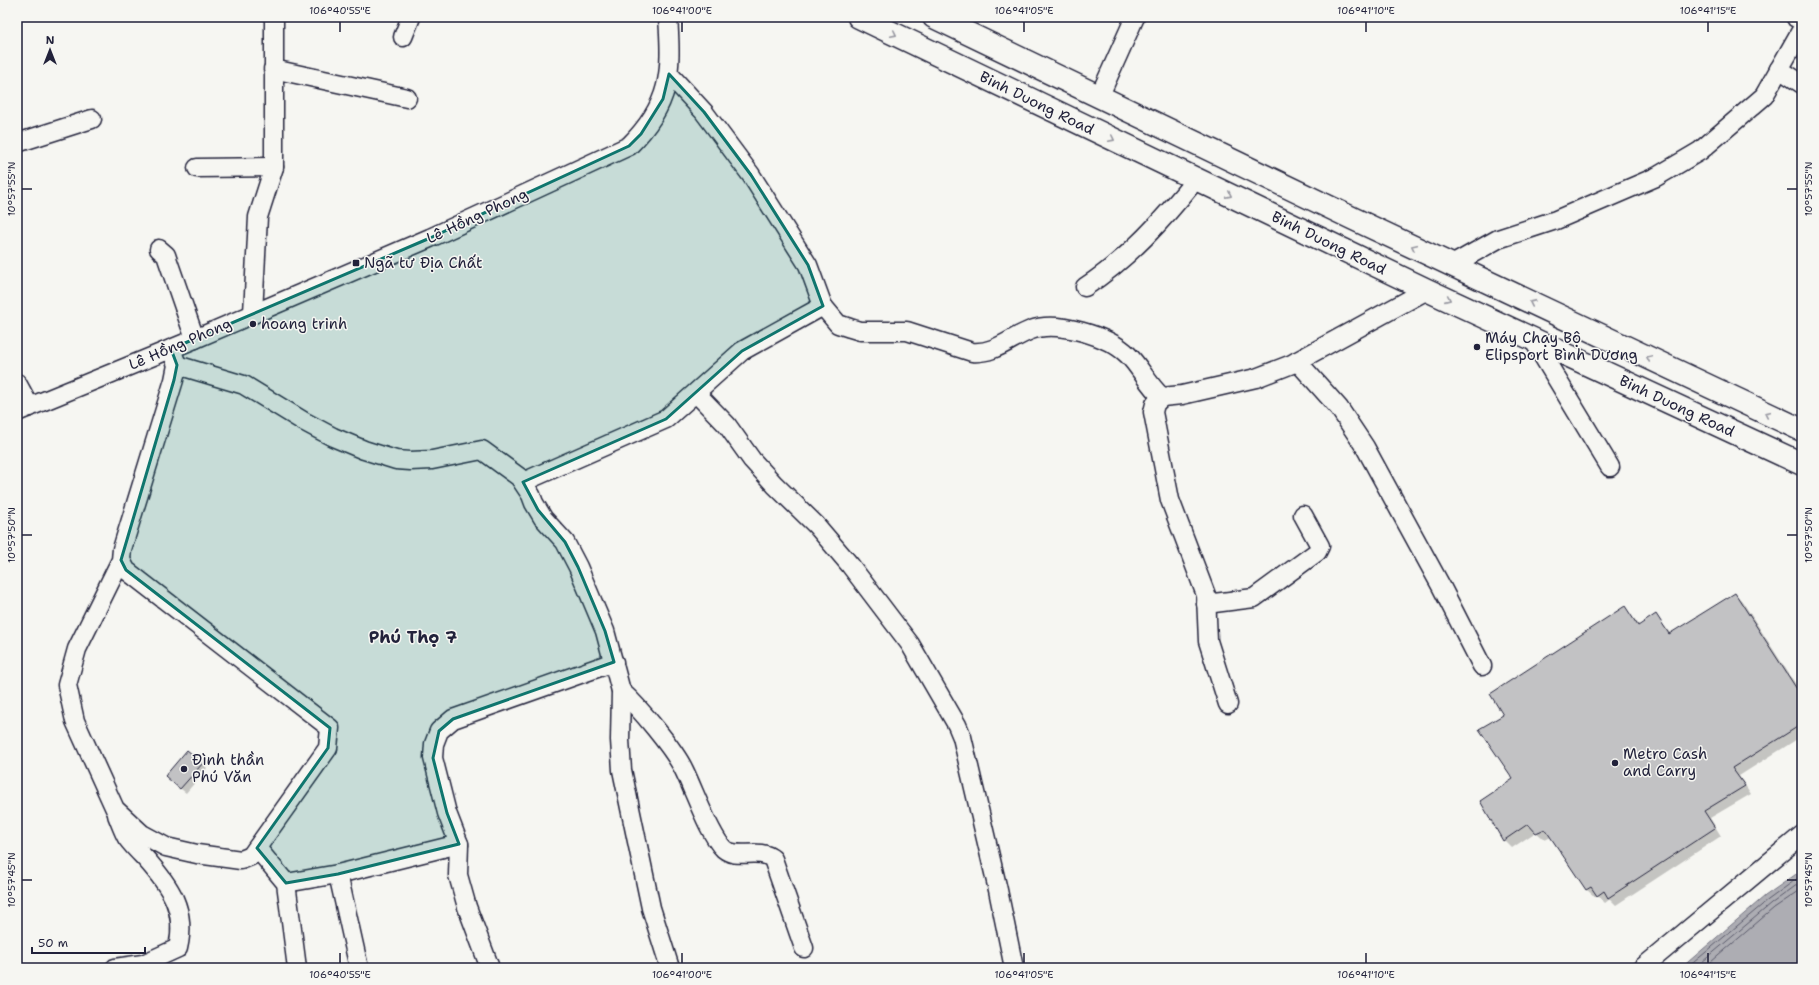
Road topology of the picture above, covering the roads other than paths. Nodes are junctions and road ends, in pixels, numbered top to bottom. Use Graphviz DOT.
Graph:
graph roads {
  1 [pos="274,17"];
  2 [pos="411,17"];
  3 [pos="668,17"];
  4 [pos="859,17"];
  5 [pos="934,17"];
  6 [pos="1135,17"];
  7 [pos="1798,21"];
  8 [pos="403,37"];
  9 [pos="273,69"];
  10 [pos="1779,69"];
  11 [pos="669,74"];
  12 [pos="1802,84"];
  13 [pos="1100,95"];
  14 [pos="407,98"];
  15 [pos="92,119"];
  16 [pos="17,142"];
  17 [pos="274,167"];
  18 [pos="197,168"];
  19 [pos="1196,179"];
  20 [pos="159,249"];
  21 [pos="1452,265"];
  22 [pos="1085,287"];
  23 [pos="1427,290"];
  24 [pos="822,306"];
  25 [pos="253,313"];
  26 [pos="1532,338"];
  27 [pos="195,339"];
  28 [pos="174,357"];
  29 [pos="1297,361"];
  30 [pos="17,384"];
  31 [pos="696,393"];
  32 [pos="1162,397"];
  33 [pos="23,409"];
  34 [pos="1802,430"];
  35 [pos="1802,464"];
  36 [pos="1610,466"];
  37 [pos="523,482"];
  38 [pos="1303,515"];
  39 [pos="121,560"];
  40 [pos="1206,604"];
  41 [pos="614,662"];
  42 [pos="1482,666"];
  43 [pos="621,691"];
  44 [pos="1228,704"];
  45 [pos="115,809"];
  46 [pos="1802,835"];
  47 [pos="459,844"];
  48 [pos="257,848"];
  49 [pos="338,874"];
  50 [pos="286,883"];
  51 [pos="804,948"];
  52 [pos="150,965"];
  53 [pos="115,968"];
  54 [pos="297,968"];
  55 [pos="359,968"];
  56 [pos="490,968"];
  57 [pos="670,968"];
  58 [pos="1014,968"];
  59 [pos="1642,968"];
  1 -- 9 [label="street"];
  2 -- 8 [label="street"];
  3 -- 11 [label="street, Lê Hồng Phong"];
  4 -- 19 [label="highway, Binh Duong Road, one-way"];
  5 -- 13 [label="highway, Binh Duong Road"];
  6 -- 13 [label="street"];
  7 -- 10 [label="street"];
  9 -- 14 [label="street"];
  9 -- 17 [label="street"];
  10 -- 12 [label="street"];
  10 -- 21 [label="street"];
  11 -- 24 [label="street"];
  11 -- 25 [label="street, Lê Hồng Phong"];
  21 -- 13 [label="highway, Binh Duong Road, one-way"];
  15 -- 16 [label="street"];
  17 -- 18 [label="street"];
  17 -- 25 [label="street"];
  19 -- 22 [label="street"];
  19 -- 23 [label="highway, Binh Duong Road, one-way"];
  20 -- 27 [label="street"];
  34 -- 21 [label="highway, Binh Duong Road, one-way"];
  23 -- 26 [label="highway, Binh Duong Road, one-way"];
  23 -- 29 [label="street"];
  24 -- 31 [label="street"];
  24 -- 32 [label="street"];
  25 -- 27 [label="street, Lê Hồng Phong"];
  26 -- 35 [label="highway, Binh Duong Road"];
  26 -- 36 [label="street"];
  27 -- 28 [label="street, Lê Hồng Phong"];
  28 -- 33 [label="street, Lê Hồng Phong"];
  28 -- 37 [label="street"];
  28 -- 39 [label="street"];
  29 -- 32 [label="street"];
  29 -- 42 [label="street"];
  30 -- 33 [label="street"];
  31 -- 37 [label="street"];
  31 -- 58 [label="street"];
  32 -- 40 [label="street"];
  37 -- 41 [label="street"];
  38 -- 40 [label="street"];
  39 -- 45 [label="street"];
  39 -- 48 [label="street"];
  40 -- 44 [label="street"];
  41 -- 43 [label="street"];
  41 -- 47 [label="street"];
  43 -- 51 [label="street"];
  43 -- 57 [label="street"];
  45 -- 48 [label="street"];
  45 -- 52 [label="street"];
  46 -- 59 [label="street"];
  47 -- 49 [label="street"];
  47 -- 56 [label="street"];
  48 -- 50 [label="street"];
  49 -- 50 [label="street"];
  49 -- 55 [label="street"];
  50 -- 54 [label="street"];
  52 -- 53 [label="street"];
}
